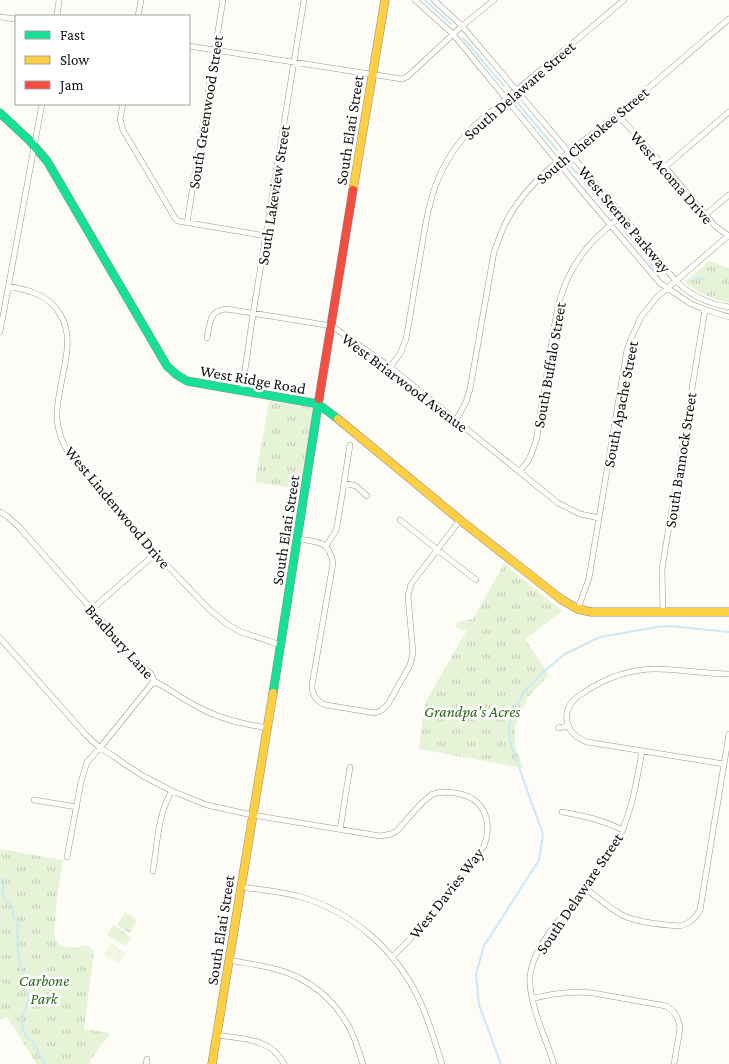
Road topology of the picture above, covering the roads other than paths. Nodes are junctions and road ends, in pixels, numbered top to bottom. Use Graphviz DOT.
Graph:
graph roads {
  1 [pos="59,0"];
  2 [pos="141,0"];
  3 [pos="223,0"];
  4 [pos="304,0"];
  5 [pos="385,0"];
  6 [pos="415,0"];
  7 [pos="434,0"];
  8 [pos="494,0"];
  9 [pos="624,0"];
  10 [pos="57,15"];
  11 [pos="138,15"];
  12 [pos="0,17"];
  13 [pos="15,19"];
  14 [pos="729,19"];
  15 [pos="462,26"];
  16 [pos="453,34"];
  17 [pos="190,46"];
  18 [pos="215,50"];
  19 [pos="294,63"];
  20 [pos="372,75"];
  21 [pos="516,90"];
  22 [pos="507,98"];
  23 [pos="42,105"];
  24 [pos="123,105"];
  25 [pos="729,112"];
  26 [pos="0,113"];
  27 [pos="617,114"];
  28 [pos="34,146"];
  29 [pos="569,153"];
  30 [pos="558,162"];
  31 [pos="665,167"];
  32 [pos="729,195"];
  33 [pos="622,215"];
  34 [pos="705,215"];
  35 [pos="187,223"];
  36 [pos="611,224"];
  37 [pos="266,236"];
  38 [pos="728,236"];
  39 [pos="675,280"];
  40 [pos="8,286"];
  41 [pos="666,288"];
  42 [pos="729,307"];
  43 [pos="706,310"];
  44 [pos="253,314"];
  45 [pos="729,316"];
  46 [pos="332,326"];
  47 [pos="0,332"];
  48 [pos="207,338"];
  49 [pos="390,367"];
  50 [pos="242,391"];
  51 [pos="318,404"];
  52 [pos="456,420"];
  53 [pos="350,445"];
  54 [pos="519,472"];
  55 [pos="344,483"];
  56 [pos="367,496"];
  57 [pos="0,512"];
  58 [pos="599,518"];
  59 [pos="400,520"];
  60 [pos="460,520"];
  61 [pos="298,539"];
  62 [pos="326,546"];
  63 [pos="438,549"];
  64 [pos="155,554"];
  65 [pos="476,580"];
  66 [pos="729,608"];
  67 [pos="92,609"];
  68 [pos="578,609"];
  69 [pos="663,611"];
  70 [pos="729,612"];
  71 [pos="0,638"];
  72 [pos="281,646"];
  73 [pos="729,674"];
  74 [pos="154,680"];
  75 [pos="568,726"];
  76 [pos="268,728"];
  77 [pos="558,728"];
  78 [pos="729,734"];
  79 [pos="100,748"];
  80 [pos="642,751"];
  81 [pos="724,764"];
  82 [pos="350,767"];
  83 [pos="172,792"];
  84 [pos="34,800"];
  85 [pos="77,807"];
  86 [pos="562,812"];
  87 [pos="252,816"];
  88 [pos="340,830"];
  89 [pos="623,830"];
  90 [pos="67,857"];
  91 [pos="153,870"];
  92 [pos="241,887"];
  93 [pos="584,887"];
  94 [pos="392,957"];
  95 [pos="229,960"];
  96 [pos="532,999"];
  97 [pos="217,1035"];
  98 [pos="212,1064"];
  99 [pos="284,1064"];
  100 [pos="362,1064"];
  101 [pos="442,1064"];
  102 [pos="554,1064"];
  103 [pos="674,1064"];
  1 -- 10 [label="street"];
  2 -- 11 [label="street"];
  3 -- 18 [label="street, South Greenwood Street"];
  4 -- 19 [label="street, South Lakeview Street"];
  5 -- 20 [label="street, South Elati Street"];
  6 -- 16 [label="street, West Sterne Parkway"];
  7 -- 15 [label="street, West Sterne Parkway"];
  8 -- 15 [label="street"];
  9 -- 21 [label="street, South Delaware Street"];
  12 -- 13 [label="street"];
  14 -- 27 [label="street, South Cherokee Street"];
  15 -- 16 [label="street"];
  15 -- 21 [label="street, West Sterne Parkway"];
  16 -- 20 [label="street"];
  16 -- 22 [label="street, West Sterne Parkway"];
  17 -- 18 [label="street"];
  18 -- 19 [label="street"];
  18 -- 35 [label="street, South Greenwood Street"];
  19 -- 20 [label="street"];
  19 -- 37 [label="street, South Lakeview Street"];
  20 -- 46 [label="street, South Elati Street"];
  21 -- 22 [label="street, South Delaware Street"];
  21 -- 29 [label="street, West Sterne Parkway"];
  22 -- 30 [label="street, West Sterne Parkway"];
  22 -- 49 [label="street, South Delaware Street"];
  23 -- 28 [label="street"];
  24 -- 35 [label="street"];
  25 -- 31 [label="street"];
  26 -- 28 [label="street, West Ridge Road"];
  27 -- 29 [label="street, South Cherokee Street"];
  27 -- 31 [label="street, West Acoma Drive"];
  28 -- 40 [label="street"];
  28 -- 50 [label="street, West Ridge Road"];
  29 -- 30 [label="street, South Cherokee Street"];
  29 -- 33 [label="street, West Sterne Parkway"];
  30 -- 36 [label="street, West Sterne Parkway"];
  30 -- 52 [label="street, South Cherokee Street"];
  31 -- 34 [label="street, West Acoma Drive"];
  32 -- 34 [label="street"];
  33 -- 36 [label="street, South Buffalo Street"];
  33 -- 39 [label="street, West Sterne Parkway"];
  34 -- 38 [label="street, West Acoma Drive"];
  35 -- 37 [label="street"];
  36 -- 41 [label="street, West Sterne Parkway"];
  36 -- 54 [label="street, South Buffalo Street"];
  37 -- 44 [label="street, South Lakeview Street"];
  38 -- 39 [label="street, South Apache Street"];
  39 -- 41 [label="street, South Apache Street"];
  39 -- 42 [label="street, West Sterne Parkway"];
  40 -- 47 [label="street"];
  40 -- 64 [label="street, West Lindenwood Drive"];
  41 -- 43 [label="street, West Sterne Parkway"];
  41 -- 58 [label="street, South Apache Street"];
  43 -- 45 [label="street, West Sterne Parkway"];
  43 -- 69 [label="street, South Bannock Street"];
  44 -- 46 [label="street, West Briarwood Avenue"];
  44 -- 48 [label="street, West Briarwood Avenue"];
  44 -- 50 [label="street, South Lakeview Street"];
  46 -- 49 [label="street, West Briarwood Avenue"];
  46 -- 51 [label="street, South Elati Street"];
  49 -- 52 [label="street, West Briarwood Avenue"];
  50 -- 51 [label="street, West Ridge Road"];
  51 -- 60 [label="street, West Ridge Road"];
  51 -- 61 [label="street, South Elati Street"];
  52 -- 54 [label="street, West Briarwood Avenue"];
  53 -- 55 [label="street"];
  54 -- 58 [label="street, West Briarwood Avenue"];
  55 -- 56 [label="street"];
  55 -- 62 [label="street"];
  57 -- 67 [label="street, Bradbury Lane"];
  58 -- 68 [label="street, South Apache Street"];
  59 -- 63 [label="street"];
  60 -- 63 [label="street"];
  60 -- 68 [label="street, West Ridge Road"];
  61 -- 62 [label="street"];
  61 -- 72 [label="street, South Elati Street"];
  62 -- 63 [label="street"];
  63 -- 65 [label="street"];
  64 -- 67 [label="street"];
  64 -- 72 [label="street, West Lindenwood Drive"];
  66 -- 69 [label="street, West Ridge Road"];
  67 -- 74 [label="street, Bradbury Lane"];
  68 -- 69 [label="street, West Ridge Road"];
  69 -- 70 [label="street, West Ridge Road"];
  71 -- 79 [label="street, West Davies Way"];
  72 -- 76 [label="street, South Elati Street"];
  73 -- 75 [label="street"];
  74 -- 76 [label="street, Bradbury Lane"];
  74 -- 79 [label="street"];
  75 -- 77 [label="street"];
  75 -- 80 [label="street"];
  76 -- 87 [label="street, South Elati Street"];
  78 -- 81 [label="street"];
  79 -- 83 [label="street, West Davies Way"];
  79 -- 85 [label="street"];
  80 -- 81 [label="street"];
  80 -- 89 [label="street, South Delaware Street"];
  81 -- 93 [label="street"];
  82 -- 88 [label="street"];
  83 -- 87 [label="street, West Davies Way"];
  83 -- 91 [label="street"];
  84 -- 85 [label="street"];
  85 -- 90 [label="street"];
  86 -- 89 [label="street"];
  87 -- 88 [label="street, West Davies Way"];
  87 -- 92 [label="street, South Elati Street"];
  88 -- 94 [label="street, West Davies Way"];
  89 -- 93 [label="street, South Delaware Street"];
  92 -- 94 [label="street"];
  92 -- 95 [label="street, South Elati Street"];
  93 -- 96 [label="street, South Delaware Street"];
  94 -- 101 [label="street"];
  95 -- 97 [label="street, South Elati Street"];
  95 -- 100 [label="street"];
  96 -- 102 [label="street, South Delaware Street"];
  96 -- 103 [label="street"];
  97 -- 98 [label="street, South Elati Street"];
  97 -- 99 [label="street"];
}
